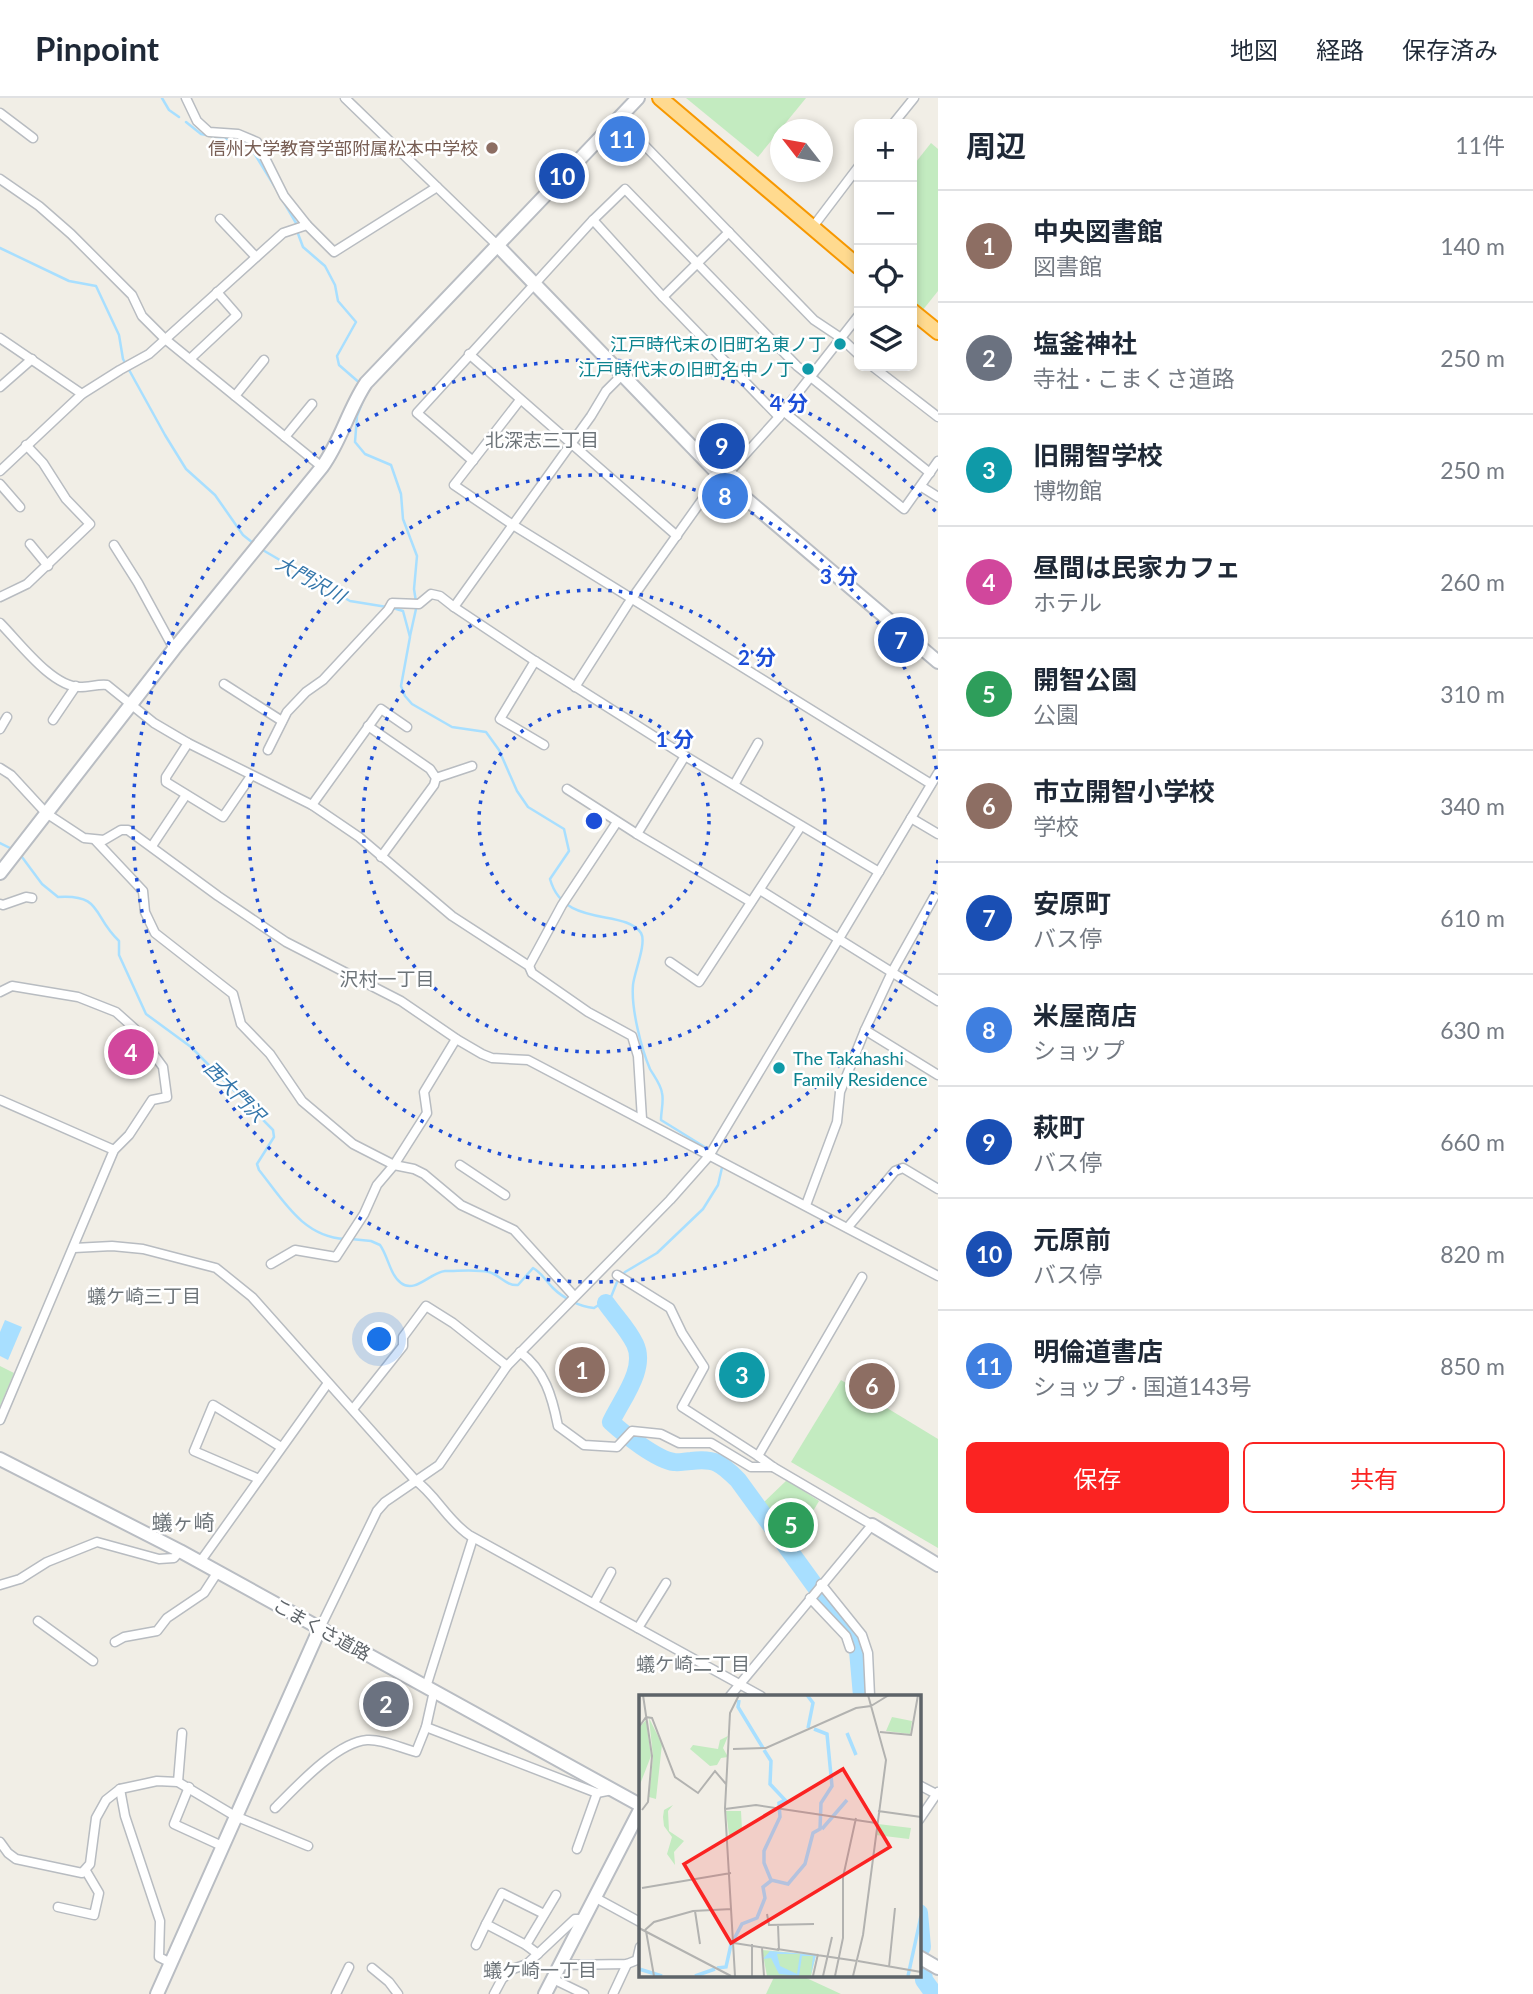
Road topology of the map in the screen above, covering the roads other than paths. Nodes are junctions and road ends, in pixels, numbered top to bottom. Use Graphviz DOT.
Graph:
graph roads {
  1 [pos="186,98"];
  2 [pos="345,98"];
  3 [pos="638,98"];
  4 [pos="660,98"];
  5 [pos="914,98"];
  6 [pos="0,113"];
  7 [pos="619,118"];
  8 [pos="897,119"];
  9 [pos="33,138"];
  10 [pos="854,173"];
  11 [pos="0,179"];
  12 [pos="438,187"];
  13 [pos="220,219"];
  14 [pos="593,220"];
  15 [pos="307,225"];
  16 [pos="812,228"];
  17 [pos="729,233"];
  18 [pos="496,244"];
  19 [pos="256,257"];
  20 [pos="697,263"];
  21 [pos="854,263"];
  22 [pos="534,284"];
  23 [pos="217,292"];
  24 [pos="663,297"];
  25 [pos="917,315"];
  26 [pos="854,321"];
  27 [pos="938,332"];
  28 [pos="0,338"];
  29 [pos="841,338"];
  30 [pos="165,339"];
  31 [pos="854,350"];
  32 [pos="470,354"];
  33 [pos="33,359"];
  34 [pos="190,359"];
  35 [pos="264,360"];
  36 [pos="878,371"];
  37 [pos="622,375"];
  38 [pos="811,376"];
  39 [pos="0,387"];
  40 [pos="82,394"];
  41 [pos="235,396"];
  42 [pos="520,400"];
  43 [pos="312,404"];
  44 [pos="781,414"];
  45 [pos="938,417"];
  46 [pos="285,437"];
  47 [pos="570,442"];
  48 [pos="26,445"];
  49 [pos="473,461"];
  50 [pos="938,461"];
  51 [pos="322,467"];
  52 [pos="0,471"];
  53 [pos="930,473"];
  54 [pos="721,478"];
  55 [pos="0,484"];
  56 [pos="922,487"];
  57 [pos="938,497"];
  58 [pos="20,507"];
  59 [pos="513,525"];
  60 [pos="677,536"];
  61 [pos="30,544"];
  62 [pos="114,545"];
  63 [pos="48,566"];
  64 [pos="0,597"];
  65 [pos="632,600"];
  66 [pos="454,607"];
  67 [pos="0,623"];
  68 [pos="174,649"];
  69 [pos="535,661"];
  70 [pos="938,662"];
  71 [pos="224,684"];
  72 [pos="76,686"];
  73 [pos="575,687"];
  74 [pos="131,703"];
  75 [pos="7,717"];
  76 [pos="53,720"];
  77 [pos="282,721"];
  78 [pos="368,726"];
  79 [pos="407,727"];
  80 [pos="0,729"];
  81 [pos="188,743"];
  82 [pos="758,743"];
  83 [pos="544,745"];
  84 [pos="268,750"];
  85 [pos="685,756"];
  86 [pos="472,766"];
  87 [pos="0,768"];
  88 [pos="938,773"];
  89 [pos="251,776"];
  90 [pos="436,778"];
  91 [pos="931,784"];
  92 [pos="734,785"];
  93 [pos="567,789"];
  94 [pos="186,795"];
  95 [pos="312,805"];
  96 [pos="46,813"];
  97 [pos="911,818"];
  98 [pos="617,822"];
  99 [pos="801,826"];
  100 [pos="637,834"];
  101 [pos="938,834"];
  102 [pos="96,841"];
  103 [pos="152,846"];
  104 [pos="381,857"];
  105 [pos="879,872"];
  106 [pos="0,873"];
  107 [pos="760,890"];
  108 [pos="934,897"];
  109 [pos="32,898"];
  110 [pos="751,902"];
  111 [pos="0,904"];
  112 [pos="838,939"];
  113 [pos="670,962"];
  114 [pos="529,966"];
  115 [pos="892,972"];
  116 [pos="0,992"];
  117 [pos="938,1001"];
  118 [pos="865,1030"];
  119 [pos="456,1039"];
  120 [pos="938,1075"];
  121 [pos="0,1100"];
  122 [pos="642,1119"];
  123 [pos="114,1150"];
  124 [pos="711,1152"];
  125 [pos="394,1164"];
  126 [pos="460,1165"];
  127 [pos="938,1189"];
  128 [pos="505,1195"];
  129 [pos="806,1205"];
  130 [pos="848,1227"];
  131 [pos="74,1248"];
  132 [pos="271,1264"];
  133 [pos="938,1276"];
  134 [pos="619,1277"];
  135 [pos="862,1278"];
  136 [pos="572,1298"];
  137 [pos="520,1352"];
  138 [pos="507,1366"];
  139 [pos="328,1383"];
  140 [pos="353,1409"];
  141 [pos="0,1420"];
  142 [pos="281,1447"];
  143 [pos="758,1456"];
  144 [pos="0,1459"];
  145 [pos="773,1468"];
  146 [pos="259,1479"];
  147 [pos="415,1479"];
  148 [pos="872,1525"];
  149 [pos="473,1538"];
  150 [pos="180,1551"];
  151 [pos="200,1562"];
  152 [pos="938,1564"];
  153 [pos="611,1572"];
  154 [pos="217,1573"];
  155 [pos="666,1583"];
  156 [pos="0,1585"];
  157 [pos="821,1585"];
  158 [pos="811,1597"];
  159 [pos="594,1603"];
  160 [pos="38,1621"];
  161 [pos="320,1628"];
  162 [pos="638,1628"];
  163 [pos="115,1642"];
  164 [pos="850,1648"];
  165 [pos="93,1661"];
  166 [pos="740,1685"];
  167 [pos="430,1689"];
  168 [pos="731,1695"];
  169 [pos="759,1695"];
  170 [pos="870,1695"];
  171 [pos="426,1727"];
  172 [pos="183,1733"];
  173 [pos="178,1782"];
  174 [pos="920,1785"];
  175 [pos="189,1787"];
  176 [pos="120,1789"];
  177 [pos="615,1790"];
  178 [pos="597,1793"];
  179 [pos="938,1794"];
  180 [pos="639,1804"];
  181 [pos="275,1808"];
  182 [pos="639,1812"];
  183 [pos="235,1816"];
  184 [pos="920,1820"];
  185 [pos="0,1842"];
  186 [pos="222,1846"];
  187 [pos="308,1846"];
  188 [pos="577,1849"];
  189 [pos="86,1871"];
  190 [pos="556,1895"];
  191 [pos="596,1898"];
  192 [pos="58,1907"];
  193 [pos="544,1914"];
  194 [pos="584,1919"];
  195 [pos="639,1921"];
  196 [pos="486,1924"];
  197 [pos="476,1945"];
  198 [pos="526,1945"];
  199 [pos="639,1951"];
  200 [pos="538,1954"];
  201 [pos="920,1958"];
  202 [pos="171,1963"];
  203 [pos="627,1964"];
  204 [pos="560,1965"];
  205 [pos="349,1967"];
  206 [pos="372,1968"];
  207 [pos="938,1968"];
  208 [pos="553,1979"];
  209 [pos="157,1994"];
  210 [pos="336,1994"];
  211 [pos="398,1994"];
  212 [pos="495,1994"];
  213 [pos="545,1994"];
  214 [pos="584,1994"];
  215 [pos="613,1994"];
  1 -- 15 [label="street"];
  2 -- 12 [label="street"];
  3 -- 7 [label="street"];
  4 -- 16 [label="highway"];
  5 -- 8 [label="street"];
  6 -- 9 [label="street"];
  7 -- 17 [label="street"];
  7 -- 18 [label="street"];
  10 -- 16 [label="street"];
  11 -- 30 [label="street"];
  12 -- 15 [label="street"];
  12 -- 18 [label="street"];
  13 -- 19 [label="street"];
  14 -- 20 [label="street"];
  14 -- 22 [label="street"];
  14 -- 24 [label="street"];
  15 -- 19 [label="street"];
  16 -- 21 [label="highway"];
  17 -- 20 [label="street"];
  17 -- 29 [label="street"];
  18 -- 22 [label="street"];
  18 -- 51 [label="street"];
  19 -- 23 [label="street"];
  20 -- 24 [label="street"];
  20 -- 38 [label="street"];
  22 -- 32 [label="street"];
  22 -- 37 [label="street"];
  23 -- 30 [label="street"];
  23 -- 34 [label="street"];
  24 -- 44 [label="street"];
  25 -- 27 [label="highway"];
  26 -- 29 [label="street"];
  28 -- 33 [label="street"];
  29 -- 31 [label="street"];
  29 -- 38 [label="street"];
  30 -- 34 [label="street"];
  30 -- 40 [label="street"];
  32 -- 42 [label="street"];
  32 -- 49 [label="street"];
  33 -- 39 [label="street"];
  33 -- 40 [label="street"];
  34 -- 41 [label="street"];
  35 -- 41 [label="street"];
  36 -- 45 [label="street"];
  37 -- 47 [label="street"];
  37 -- 54 [label="street"];
  38 -- 44 [label="street"];
  38 -- 53 [label="street"];
  40 -- 48 [label="street"];
  41 -- 46 [label="street"];
  42 -- 47 [label="street"];
  42 -- 49 [label="street"];
  43 -- 46 [label="street"];
  44 -- 54 [label="street"];
  44 -- 56 [label="street"];
  46 -- 51 [label="street"];
  47 -- 59 [label="street"];
  47 -- 60 [label="street"];
  48 -- 52 [label="street"];
  48 -- 63 [label="street"];
  49 -- 59 [label="street"];
  50 -- 53 [label="street"];
  51 -- 68 [label="street"];
  53 -- 56 [label="street"];
  54 -- 60 [label="street"];
  54 -- 70 [label="street"];
  55 -- 58 [label="street"];
  56 -- 57 [label="street"];
  59 -- 65 [label="street"];
  59 -- 66 [label="street"];
  60 -- 65 [label="street"];
  61 -- 63 [label="street"];
  62 -- 68 [label="street"];
  63 -- 64 [label="street"];
  65 -- 73 [label="street"];
  65 -- 91 [label="street"];
  66 -- 69 [label="street"];
  66 -- 77 [label="street"];
  67 -- 72 [label="street"];
  68 -- 74 [label="street"];
  69 -- 73 [label="street"];
  69 -- 83 [label="street"];
  71 -- 77 [label="street"];
  72 -- 74 [label="street"];
  72 -- 76 [label="street"];
  73 -- 85 [label="street"];
  74 -- 81 [label="street"];
  74 -- 96 [label="street"];
  75 -- 80 [label="street"];
  77 -- 84 [label="street"];
  78 -- 79 [label="street"];
  78 -- 90 [label="street"];
  78 -- 95 [label="street"];
  81 -- 89 [label="street"];
  81 -- 94 [label="street"];
  82 -- 92 [label="street"];
  85 -- 92 [label="street"];
  85 -- 100 [label="street"];
  86 -- 90 [label="street"];
  87 -- 96 [label="street"];
  88 -- 91 [label="street"];
  89 -- 94 [label="street"];
  89 -- 95 [label="street"];
  90 -- 104 [label="street"];
  91 -- 97 [label="street"];
  92 -- 99 [label="street"];
  93 -- 98 [label="street"];
  94 -- 103 [label="street"];
  95 -- 104 [label="street"];
  96 -- 102 [label="street"];
  96 -- 106 [label="street"];
  97 -- 101 [label="street"];
  97 -- 105 [label="street"];
  98 -- 100 [label="street"];
  98 -- 114 [label="street"];
  99 -- 105 [label="street"];
  99 -- 107 [label="street"];
  100 -- 110 [label="street"];
  102 -- 103 [label="street"];
  102 -- 125 [label="street"];
  103 -- 119 [label="street"];
  104 -- 114 [label="street"];
  105 -- 112 [label="street"];
  107 -- 110 [label="street"];
  107 -- 112 [label="street"];
  108 -- 115 [label="street"];
  109 -- 111 [label="street"];
  110 -- 113 [label="street"];
  112 -- 115 [label="street"];
  112 -- 124 [label="street"];
  114 -- 122 [label="street"];
  115 -- 117 [label="street"];
  115 -- 118 [label="street"];
  116 -- 123 [label="street"];
  118 -- 120 [label="street"];
  118 -- 129 [label="street"];
  119 -- 122 [label="street"];
  119 -- 125 [label="street"];
  121 -- 123 [label="street"];
  122 -- 124 [label="street"];
  123 -- 131 [label="street"];
  124 -- 129 [label="street"];
  124 -- 136 [label="street"];
  125 -- 132 [label="street"];
  125 -- 136 [label="street"];
  126 -- 128 [label="street"];
  127 -- 130 [label="street"];
  129 -- 130 [label="street"];
  130 -- 133 [label="street"];
  131 -- 139 [label="street"];
  131 -- 141 [label="street"];
  134 -- 143 [label="street"];
  135 -- 143 [label="street"];
  136 -- 137 [label="street"];
  137 -- 138 [label="street"];
  137 -- 145 [label="street"];
  138 -- 140 [label="street"];
  138 -- 147 [label="street"];
  139 -- 140 [label="street"];
  139 -- 142 [label="street"];
  140 -- 147 [label="street"];
  142 -- 146 [label="street"];
  142 -- 146 [label="street"];
  143 -- 145 [label="street"];
  144 -- 150 [label="street, こまくさ道路"];
  145 -- 148 [label="street"];
  146 -- 151 [label="street"];
  147 -- 149 [label="street"];
  147 -- 161 [label="street"];
  148 -- 152 [label="street"];
  148 -- 157 [label="street"];
  149 -- 159 [label="street"];
  149 -- 167 [label="street"];
  150 -- 151 [label="street, こまくさ道路"];
  150 -- 156 [label="street"];
  151 -- 154 [label="street, こまくさ道路"];
  153 -- 159 [label="street"];
  154 -- 161 [label="street, こまくさ道路"];
  154 -- 163 [label="street"];
  155 -- 162 [label="street"];
  157 -- 158 [label="street"];
  157 -- 170 [label="street"];
  158 -- 164 [label="street"];
  158 -- 166 [label="street"];
  159 -- 162 [label="street"];
  160 -- 165 [label="street"];
  161 -- 167 [label="street, こまくさ道路"];
  161 -- 183 [label="street"];
  162 -- 166 [label="street"];
  166 -- 168 [label="street"];
  166 -- 169 [label="street"];
  167 -- 171 [label="street"];
  167 -- 177 [label="street, こまくさ道路"];
  171 -- 178 [label="street"];
  171 -- 181 [label="street"];
  172 -- 173 [label="street"];
  173 -- 175 [label="street"];
  173 -- 176 [label="street"];
  174 -- 179 [label="street"];
  175 -- 183 [label="street"];
  175 -- 186 [label="street"];
  176 -- 189 [label="street"];
  176 -- 202 [label="street"];
  177 -- 178 [label="street"];
  177 -- 180 [label="street, こまくさ道路"];
  178 -- 188 [label="street"];
  179 -- 184 [label="street"];
  182 -- 191 [label="street"];
  183 -- 186 [label="street"];
  183 -- 187 [label="street"];
  185 -- 189 [label="street"];
  186 -- 202 [label="street"];
  189 -- 192 [label="street"];
  190 -- 193 [label="street"];
  191 -- 194 [label="street"];
  191 -- 195 [label="street"];
  193 -- 196 [label="street"];
  193 -- 198 [label="street"];
  194 -- 200 [label="street"];
  194 -- 204 [label="street"];
  196 -- 197 [label="street"];
  196 -- 198 [label="street"];
  198 -- 200 [label="street"];
  199 -- 203 [label="street"];
  200 -- 212 [label="street"];
  201 -- 207 [label="street"];
  202 -- 209 [label="street"];
  203 -- 204 [label="street"];
  203 -- 215 [label="street"];
  204 -- 208 [label="street"];
  205 -- 210 [label="street"];
  206 -- 211 [label="street"];
  208 -- 213 [label="street"];
  208 -- 214 [label="street"];
}
